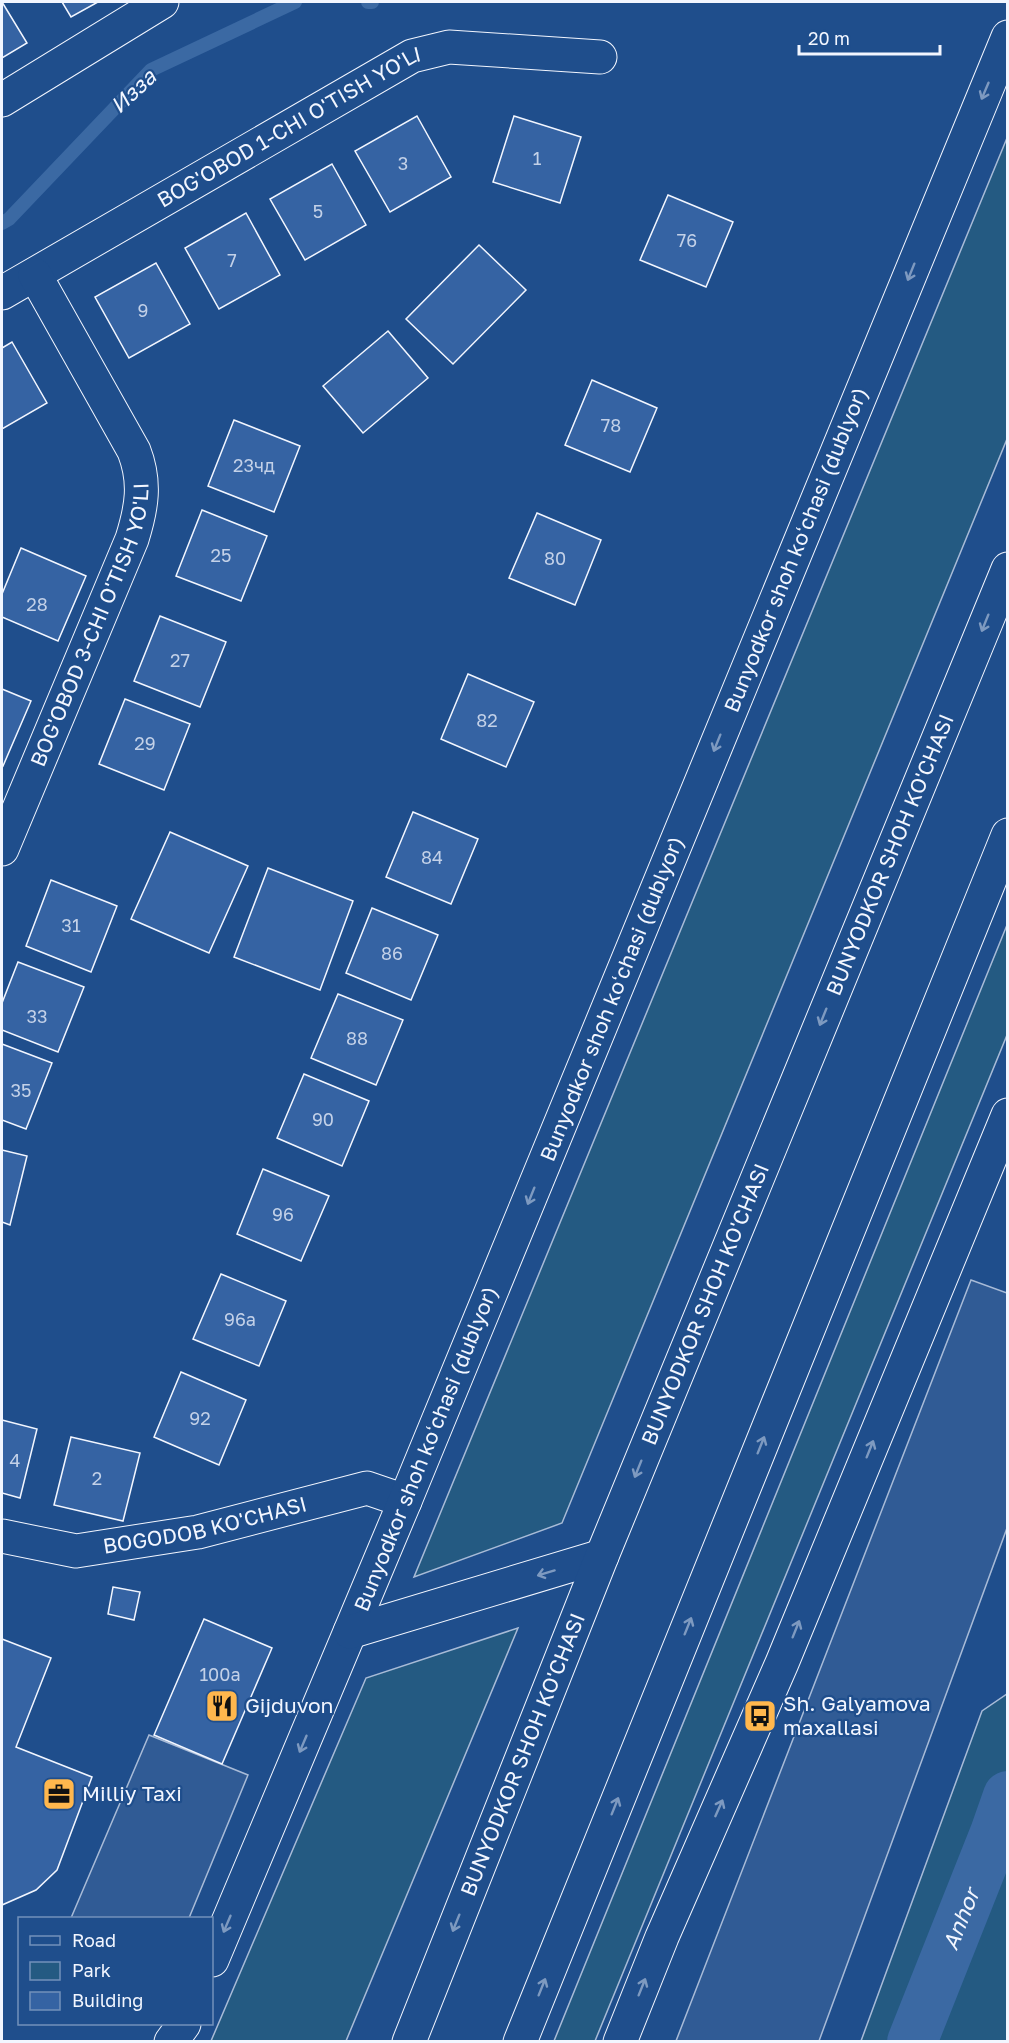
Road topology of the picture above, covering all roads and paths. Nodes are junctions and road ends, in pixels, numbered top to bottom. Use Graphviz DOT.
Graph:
graph roads {
  1 [pos="162,2"];
  2 [pos="1008,37"];
  3 [pos="600,57"];
  4 [pos="2,100"];
  5 [pos="35,275"];
  6 [pos="2,293"];
  7 [pos="1008,568"];
  8 [pos="1008,835"];
  9 [pos="2,849"];
  10 [pos="1008,1115"];
  11 [pos="405,1501"];
  12 [pos="2,1536"];
  13 [pos="602,1556"];
  14 [pos="351,1632"];
  15 [pos="213,1957"];
  16 [pos="183,2025"];
  17 [pos="184,2025"];
  18 [pos="171,2042"];
  19 [pos="177,2042"];
  20 [pos="409,2042"];
  21 [pos="520,2042"];
  22 [pos="620,2042"];
  1 -- 4 [label="street"];
  2 -- 11 [label="street, Bunyodkor shoh koʻchasi (dublyor), one-way"];
  3 -- 5 [label="street, BOG'OBOD 1-CHI O'TISH YO'LI"];
  5 -- 6 [label="street, BOG'OBOD 1-CHI O'TISH YO'LI"];
  5 -- 9 [label="street, BOG'OBOD 3-CHI O'TISH YO'LI"];
  7 -- 13 [label="street, BUNYODKOR SHOH KO'CHASI, one-way"];
  21 -- 8 [label="street, one-way"];
  22 -- 10 [label="street, one-way"];
  11 -- 12 [label="street, BOGODOB KO'CHASI"];
  11 -- 14 [label="street, Bunyodkor shoh koʻchasi (dublyor)"];
  13 -- 14 [label="street, one-way"];
  13 -- 20 [label="street, BUNYODKOR SHOH KO'CHASI, one-way"];
  14 -- 15 [label="street, Bunyodkor shoh koʻchasi (dublyor), one-way"];
  16 -- 18 [label="street"];
  17 -- 19 [label="street"];
}
